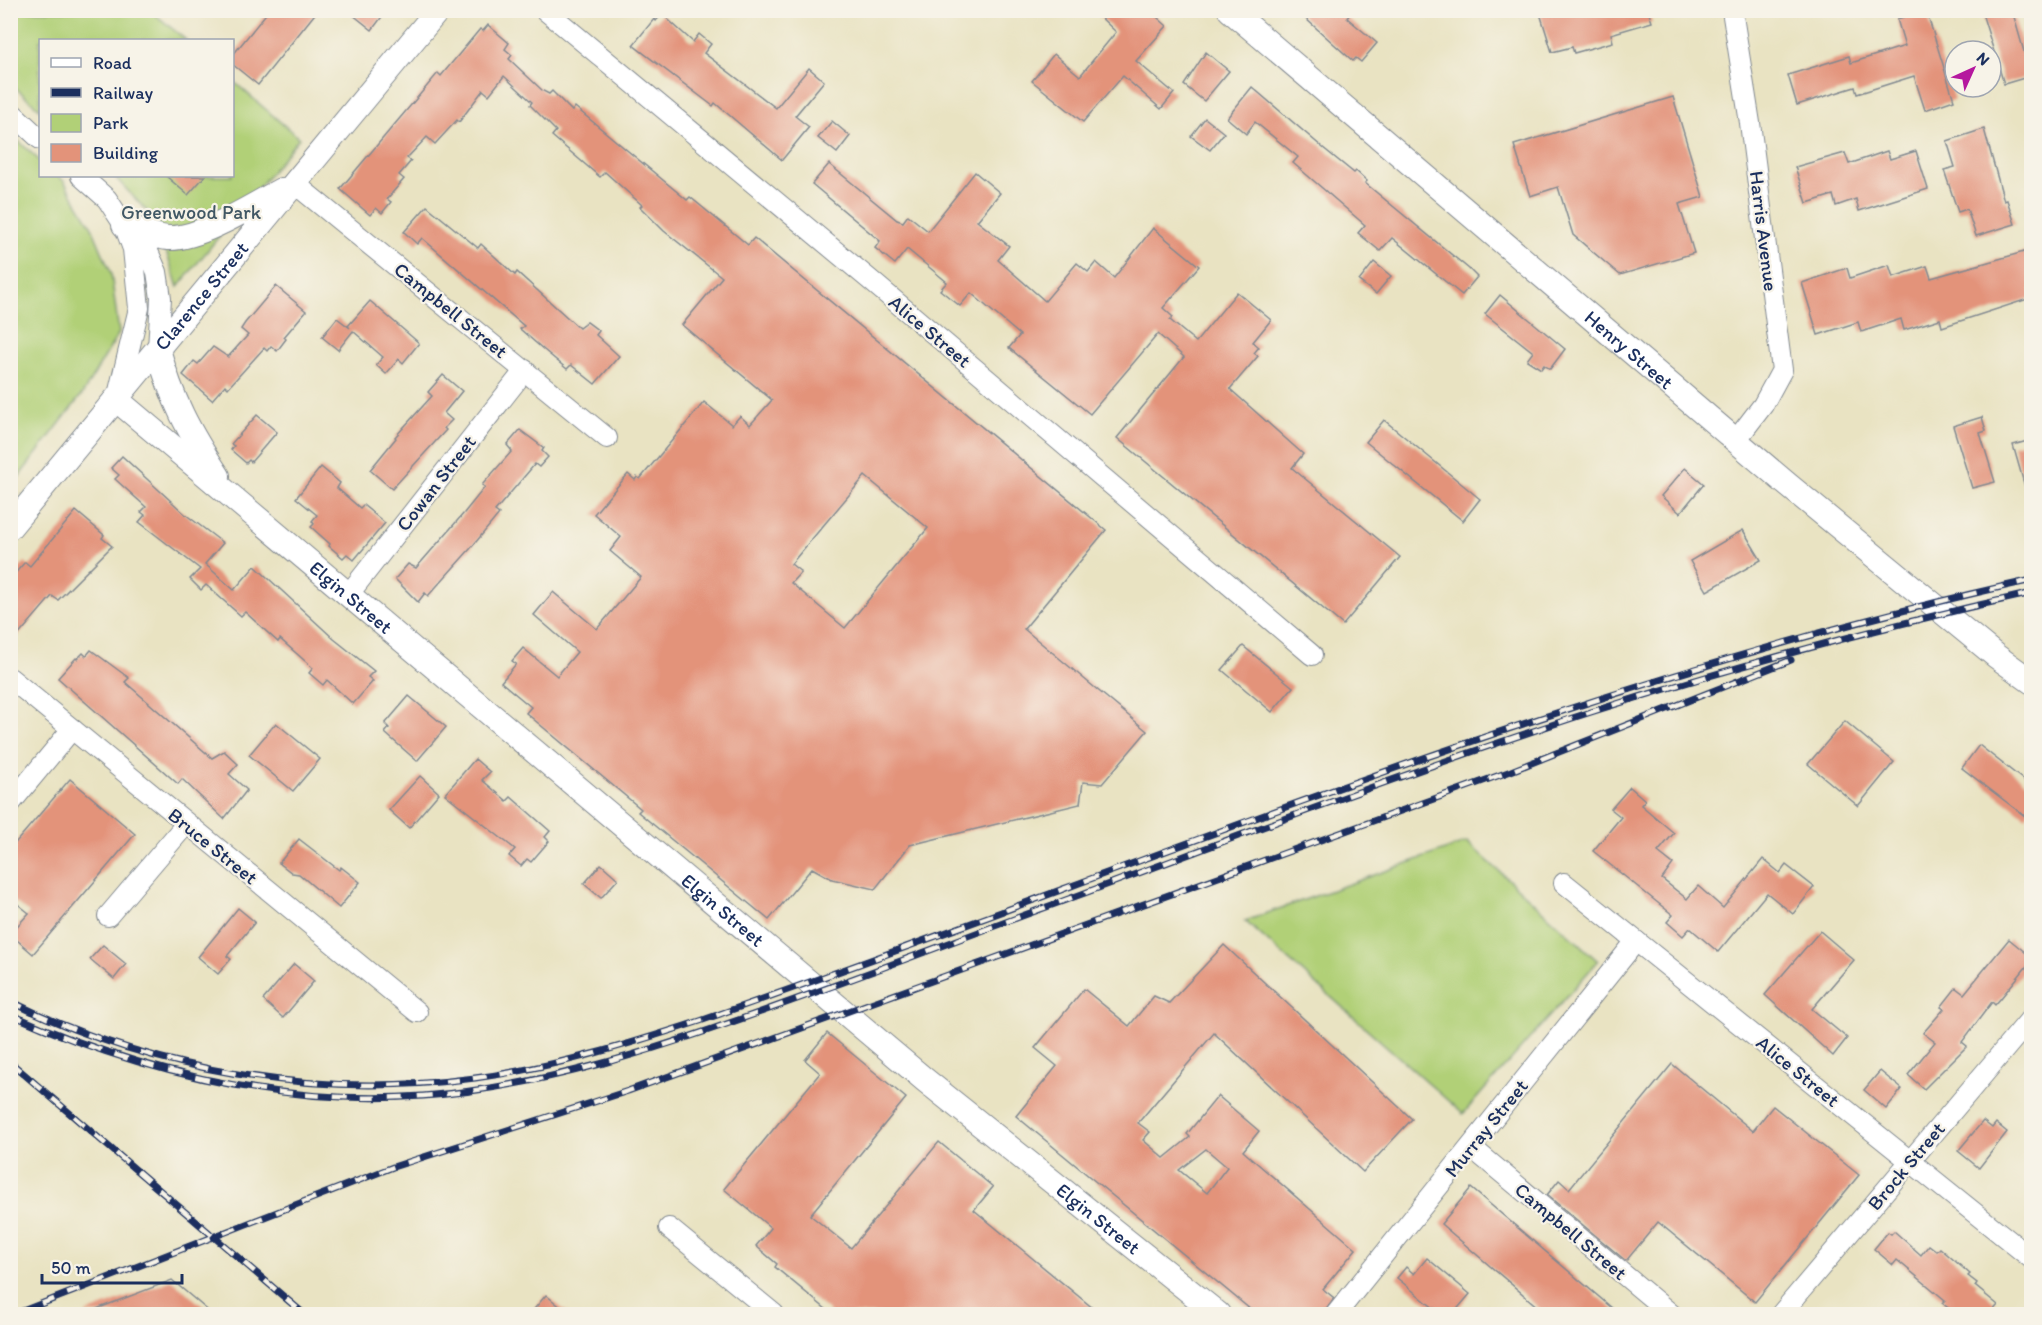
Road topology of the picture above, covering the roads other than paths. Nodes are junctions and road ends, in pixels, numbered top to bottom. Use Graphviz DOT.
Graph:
graph roads {
  1 [pos="438,10"];
  2 [pos="545,10"];
  3 [pos="1230,10"];
  4 [pos="1732,10"];
  5 [pos="10,111"];
  6 [pos="39,138"];
  7 [pos="82,177"];
  8 [pos="294,183"];
  9 [pos="124,225"];
  10 [pos="159,349"];
  11 [pos="525,370"];
  12 [pos="117,400"];
  13 [pos="607,438"];
  14 [pos="1737,439"];
  15 [pos="232,498"];
  16 [pos="10,526"];
  17 [pos="348,595"];
  18 [pos="1312,655"];
  19 [pos="10,678"];
  20 [pos="2031,682"];
  21 [pos="72,729"];
  22 [pos="10,804"];
  23 [pos="186,824"];
  24 [pos="1564,884"];
  25 [pos="108,916"];
  26 [pos="1636,941"];
  27 [pos="417,1012"];
  28 [pos="2031,1017"];
  29 [pos="1471,1147"];
  30 [pos="1911,1161"];
  31 [pos="669,1228"];
  32 [pos="2031,1259"];
  33 [pos="774,1314"];
  34 [pos="1218,1314"];
  35 [pos="1336,1314"];
  36 [pos="1671,1314"];
  37 [pos="1781,1314"];
  1 -- 8 [label="main road, Clarence Street"];
  2 -- 18 [label="street, Alice Street"];
  3 -- 14 [label="main road, Henry Street"];
  4 -- 14 [label="street, Harris Avenue"];
  5 -- 6 [label="street"];
  7 -- 9 [label="street"];
  8 -- 9 [label="main road"];
  8 -- 10 [label="main road, Clarence Street"];
  8 -- 11 [label="street, Campbell Street"];
  9 -- 10 [label="street"];
  9 -- 12 [label="street"];
  10 -- 12 [label="main road, Clarence Street"];
  10 -- 15 [label="main road, Elgin Street"];
  11 -- 13 [label="street, Campbell Street"];
  11 -- 17 [label="street, Cowan Street"];
  12 -- 15 [label="main road, Elgin Street"];
  12 -- 16 [label="main road, Clarence Street"];
  14 -- 20 [label="main road, Henry Street"];
  15 -- 17 [label="main road, Elgin Street"];
  17 -- 34 [label="main road, Elgin Street"];
  19 -- 21 [label="street, Bruce Street"];
  21 -- 22 [label="street"];
  21 -- 23 [label="street, Bruce Street"];
  23 -- 25 [label="street"];
  23 -- 27 [label="street, Bruce Street"];
  24 -- 26 [label="street, Alice Street"];
  26 -- 29 [label="street, Murray Street"];
  26 -- 30 [label="street, Alice Street"];
  28 -- 30 [label="street, Brock Street"];
  29 -- 35 [label="street, Murray Street"];
  29 -- 36 [label="street, Campbell Street"];
  30 -- 32 [label="street, Alice Street"];
  30 -- 37 [label="street, Brock Street"];
  31 -- 33 [label="street"];
}
